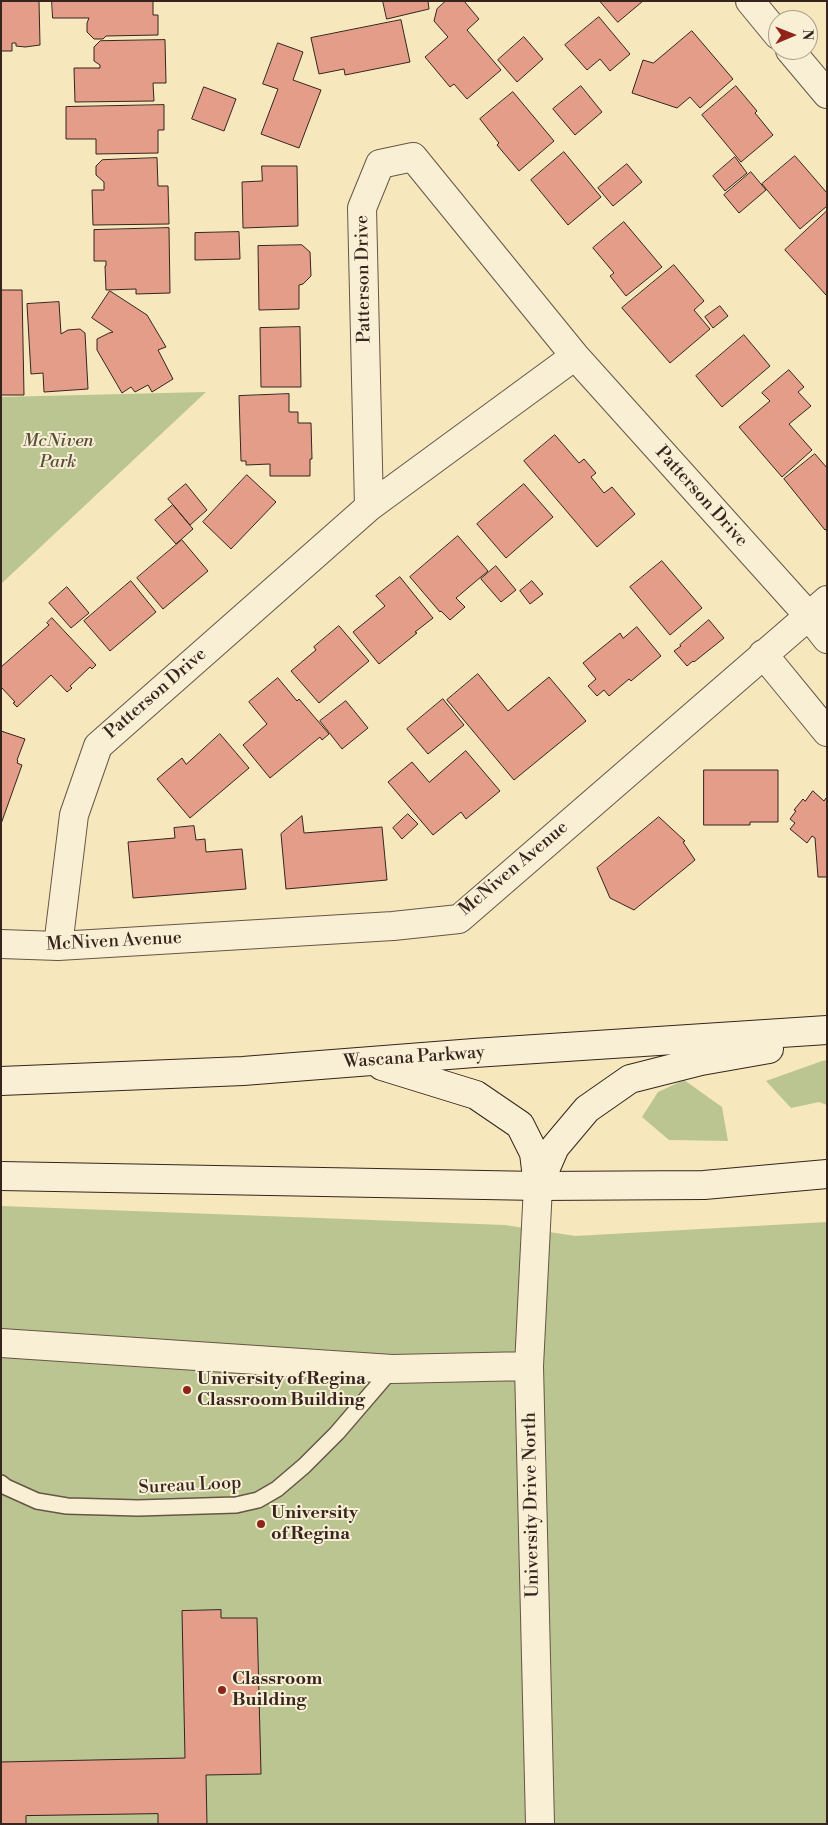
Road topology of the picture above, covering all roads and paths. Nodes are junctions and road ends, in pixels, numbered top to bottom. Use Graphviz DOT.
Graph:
graph roads {
  1 [pos="750,1"];
  2 [pos="768,23"];
  3 [pos="798,60"];
  4 [pos="827,94"];
  5 [pos="575,356"];
  6 [pos="369,507"];
  7 [pos="817,608"];
  8 [pos="827,639"];
  9 [pos="763,654"];
  10 [pos="827,732"];
  11 [pos="1,944"];
  12 [pos="58,946"];
  13 [pos="827,1030"];
  14 [pos="827,1038"];
  15 [pos="368,1062"];
  16 [pos="1,1081"];
  17 [pos="827,1174"];
  18 [pos="1,1176"];
  19 [pos="538,1186"];
  20 [pos="1,1343"];
  21 [pos="529,1366"];
  22 [pos="392,1369"];
  23 [pos="1,1483"];
  24 [pos="540,1824"];
  1 -- 2 [label="street"];
  3 -- 4 [label="street"];
  5 -- 6 [label="street, Patterson Drive"];
  5 -- 6 [label="street, Patterson Drive"];
  5 -- 7 [label="street, Patterson Drive"];
  6 -- 12 [label="street, Patterson Drive"];
  7 -- 8 [label="street, Patterson Drive"];
  7 -- 9 [label="street, McNiven Avenue"];
  9 -- 10 [label="street"];
  9 -- 12 [label="street, McNiven Avenue"];
  11 -- 12 [label="street, McNiven Avenue"];
  13 -- 15 [label="street, Wascana Parkway"];
  14 -- 19 [label="street"];
  15 -- 16 [label="street, Wascana Parkway"];
  15 -- 19 [label="street"];
  17 -- 19 [label="street"];
  18 -- 19 [label="street"];
  19 -- 21 [label="street, University Drive North"];
  20 -- 22 [label="street"];
  21 -- 22 [label="street"];
  21 -- 24 [label="street, University Drive North"];
  22 -- 23 [label="lane, Sureau Loop"];
}
